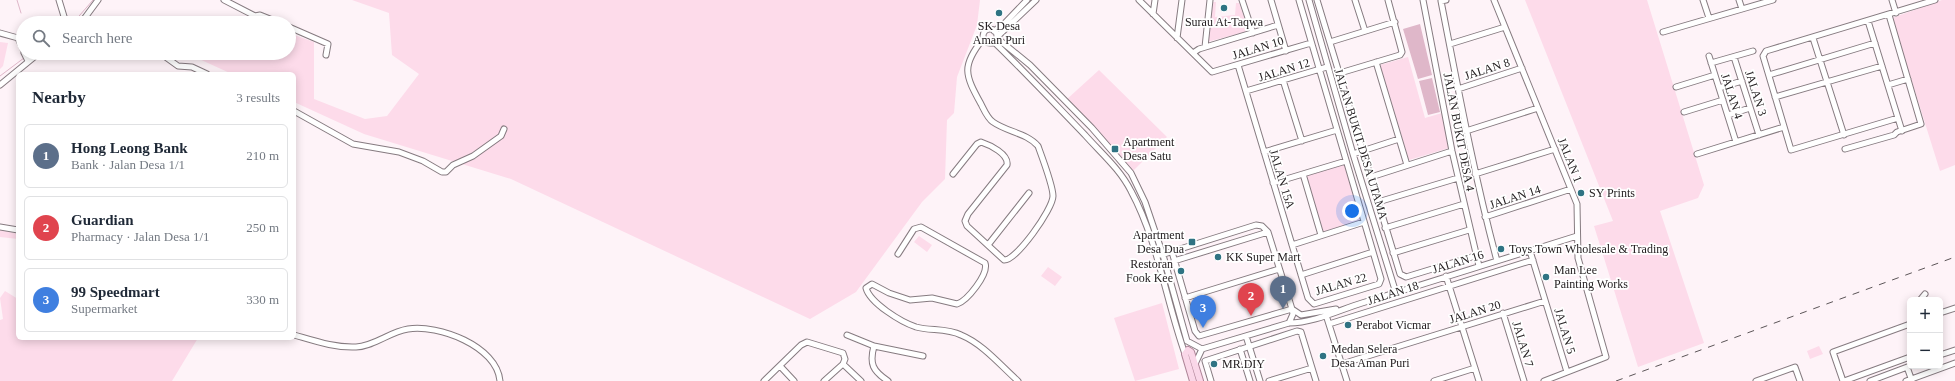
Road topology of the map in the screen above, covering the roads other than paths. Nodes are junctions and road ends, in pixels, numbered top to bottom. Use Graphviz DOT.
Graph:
graph roads {
  1 [pos="60,0"];
  2 [pos="98,0"];
  3 [pos="224,0"];
  4 [pos="1026,0"];
  5 [pos="1036,0"];
  6 [pos="1139,0"];
  7 [pos="1155,0"];
  8 [pos="1182,0"];
  9 [pos="1210,0"];
  10 [pos="1242,0"];
  11 [pos="1270,0"];
  12 [pos="1299,0"];
  13 [pos="1309,0"];
  14 [pos="1318,0"];
  15 [pos="1355,0"];
  16 [pos="1388,0"];
  17 [pos="1423,0"];
  18 [pos="1494,0"];
  19 [pos="1703,0"];
  20 [pos="1738,0"];
  21 [pos="1773,0"];
  22 [pos="1892,0"];
  23 [pos="1935,0"];
  24 [pos="1444,1"];
  25 [pos="1742,9"];
  26 [pos="1896,13"];
  27 [pos="1153,14"];
  28 [pos="1889,15"];
  29 [pos="64,16"];
  30 [pos="86,16"];
  31 [pos="255,16"];
  32 [pos="1709,18"];
  33 [pos="1868,21"];
  34 [pos="1395,22"];
  35 [pos="1278,25"];
  36 [pos="1505,27"];
  37 [pos="296,30"];
  38 [pos="994,31"];
  39 [pos="1365,31"];
  40 [pos="1663,32"];
  41 [pos="0,33"];
  42 [pos="1253,33"];
  43 [pos="16,37"];
  44 [pos="1177,38"];
  45 [pos="1813,38"];
  46 [pos="983,39"];
  47 [pos="996,39"];
  48 [pos="1330,42"];
  49 [pos="1311,43"];
  50 [pos="1875,43"];
  51 [pos="1450,44"];
  52 [pos="1205,47"];
  53 [pos="1286,51"];
  54 [pos="1753,51"];
  55 [pos="1193,53"];
  56 [pos="326,55"];
  57 [pos="1709,56"];
  58 [pos="1734,57"];
  59 [pos="22,60"];
  60 [pos="170,60"];
  61 [pos="1820,60"];
  62 [pos="1376,62"];
  63 [pos="1711,63"];
  64 [pos="1238,65"];
  65 [pos="1882,66"];
  66 [pos="1327,67"];
  67 [pos="1522,68"];
  68 [pos="1319,70"];
  69 [pos="203,72"];
  70 [pos="1340,73"];
  71 [pos="1715,75"];
  72 [pos="1769,75"];
  73 [pos="1908,79"];
  74 [pos="1283,80"];
  75 [pos="1742,81"];
  76 [pos="1827,82"];
  77 [pos="0,85"];
  78 [pos="1888,85"];
  79 [pos="1676,87"];
  80 [pos="1719,88"];
  81 [pos="1458,89"];
  82 [pos="1246,91"];
  83 [pos="1775,97"];
  84 [pos="1723,100"];
  85 [pos="1538,108"];
  86 [pos="1750,108"];
  87 [pos="296,112"];
  88 [pos="1684,112"];
  89 [pos="1728,115"];
  90 [pos="1898,118"];
  91 [pos="1784,126"];
  92 [pos="504,129"];
  93 [pos="1337,130"];
  94 [pos="1466,131"];
  95 [pos="1902,131"];
  96 [pos="1759,135"];
  97 [pos="1844,135"];
  98 [pos="1399,139"];
  99 [pos="1302,141"];
  100 [pos="1736,142"];
  101 [pos="1555,149"];
  102 [pos="1845,149"];
  103 [pos="1363,150"];
  104 [pos="1452,151"];
  105 [pos="1264,152"];
  106 [pos="1353,154"];
  107 [pos="1697,154"];
  108 [pos="1346,161"];
  109 [pos="1407,166"];
  110 [pos="953,174"];
  111 [pos="1303,174"];
  112 [pos="1475,174"];
  113 [pos="1371,177"];
  114 [pos="1458,178"];
  115 [pos="1273,183"];
  116 [pos="1571,189"];
  117 [pos="1029,193"];
  118 [pos="1378,202"];
  119 [pos="1464,204"];
  120 [pos="1485,217"];
  121 [pos="1364,222"];
  122 [pos="0,227"];
  123 [pos="1385,228"];
  124 [pos="16,230"];
  125 [pos="1469,230"];
  126 [pos="1268,232"];
  127 [pos="1321,235"];
  128 [pos="1577,236"];
  129 [pos="1292,244"];
  130 [pos="988,245"];
  131 [pos="1530,251"];
  132 [pos="1172,252"];
  133 [pos="1373,252"];
  134 [pos="1393,253"];
  135 [pos="898,254"];
  136 [pos="1163,254"];
  137 [pos="1157,256"];
  138 [pos="1475,256"];
  139 [pos="1533,260"];
  140 [pos="1497,261"];
  141 [pos="1174,262"];
  142 [pos="1479,266"];
  143 [pos="1279,269"];
  144 [pos="1301,275"];
  145 [pos="1446,276"];
  146 [pos="1449,286"];
  147 [pos="1396,293"];
  148 [pos="1924,294"];
  149 [pos="1922,297"];
  150 [pos="1185,298"];
  151 [pos="1308,298"];
  152 [pos="1546,300"];
  153 [pos="1345,308"];
  154 [pos="1955,308"];
  155 [pos="1292,309"];
  156 [pos="1943,312"];
  157 [pos="1503,314"];
  158 [pos="1326,315"];
  159 [pos="1290,323"];
  160 [pos="1329,324"];
  161 [pos="1907,325"];
  162 [pos="1462,326"];
  163 [pos="847,335"];
  164 [pos="296,336"];
  165 [pos="1246,336"];
  166 [pos="1187,341"];
  167 [pos="1181,343"];
  168 [pos="874,346"];
  169 [pos="1249,346"];
  170 [pos="1202,349"];
  171 [pos="1240,350"];
  172 [pos="1955,350"];
  173 [pos="1185,354"];
  174 [pos="1943,354"];
  175 [pos="922,356"];
  176 [pos="1907,358"];
  177 [pos="843,364"];
  178 [pos="1342,364"];
  179 [pos="1955,364"];
  180 [pos="780,366"];
  181 [pos="1195,366"];
  182 [pos="1907,367"];
  183 [pos="1312,368"];
  184 [pos="1475,368"];
  185 [pos="1908,369"];
  186 [pos="1567,372"];
  187 [pos="1922,378"];
  188 [pos="1910,380"];
  189 [pos="500,381"];
  190 [pos="764,381"];
  191 [pos="794,381"];
  192 [pos="824,381"];
  193 [pos="861,381"];
  194 [pos="888,381"];
  195 [pos="1018,381"];
  196 [pos="1193,381"];
  197 [pos="1200,381"];
  198 [pos="1210,381"];
  199 [pos="1250,381"];
  200 [pos="1260,381"];
  201 [pos="1269,381"];
  202 [pos="1316,381"];
  203 [pos="1347,381"];
  204 [pos="1434,381"];
  205 [pos="1479,381"];
  206 [pos="1524,381"];
  207 [pos="1544,381"];
  208 [pos="1756,381"];
  209 [pos="1800,381"];
  210 [pos="1844,381"];
  211 [pos="1870,381"];
  1 -- 29 [label="street"];
  2 -- 30 [label="street"];
  3 -- 31 [label="street"];
  4 -- 38 [label="street"];
  5 -- 47 [label="street"];
  6 -- 27 [label="street"];
  7 -- 27 [label="street"];
  8 -- 44 [label="street"];
  9 -- 52 [label="street"];
  10 -- 42 [label="street"];
  11 -- 35 [label="street"];
  12 -- 49 [label="street"];
  13 -- 66 [label="street, JALAN BUKIT DESA UTAMA"];
  14 -- 48 [label="street, JALAN BUKIT DESA UTAMA"];
  15 -- 39 [label="street"];
  16 -- 34 [label="street"];
  17 -- 104 [label="street, JALAN BUKIT DESA 4"];
  18 -- 36 [label="street, JALAN 1"];
  19 -- 32 [label="street"];
  20 -- 25 [label="street"];
  21 -- 25 [label="street"];
  22 -- 26 [label="street"];
  23 -- 26 [label="street"];
  24 -- 51 [label="street"];
  25 -- 32 [label="street"];
  26 -- 28 [label="street"];
  27 -- 44 [label="street"];
  28 -- 33 [label="street"];
  28 -- 73 [label="street"];
  32 -- 40 [label="street"];
  33 -- 45 [label="street"];
  33 -- 50 [label="street"];
  34 -- 39 [label="street"];
  34 -- 62 [label="street"];
  35 -- 42 [label="street"];
  35 -- 53 [label="street"];
  36 -- 51 [label="street"];
  36 -- 67 [label="street, JALAN 1"];
  37 -- 56 [label="street"];
  38 -- 46 [label="street"];
  38 -- 47 [label="street"];
  39 -- 48 [label="street"];
  41 -- 43 [label="street"];
  42 -- 52 [label="street"];
  44 -- 55 [label="street"];
  45 -- 61 [label="street"];
  45 -- 72 [label="street"];
  46 -- 47 [label="street"];
  46 -- 130 [label="street"];
  47 -- 136 [label="street"];
  47 -- 137 [label="street"];
  48 -- 70 [label="street, JALAN BUKIT DESA UTAMA"];
  49 -- 53 [label="street, JALAN 10"];
  49 -- 68 [label="street"];
  50 -- 61 [label="street"];
  50 -- 65 [label="street"];
  51 -- 81 [label="street"];
  52 -- 55 [label="street"];
  53 -- 64 [label="street, JALAN 10"];
  54 -- 58 [label="street"];
  55 -- 64 [label="street, JALAN 10"];
  57 -- 63 [label="street, JALAN 4"];
  58 -- 63 [label="street"];
  58 -- 75 [label="street, JALAN 3"];
  59 -- 77 [label="street"];
  60 -- 69 [label="street"];
  61 -- 72 [label="street"];
  61 -- 76 [label="street"];
  62 -- 70 [label="street"];
  62 -- 98 [label="street"];
  63 -- 71 [label="street, JALAN 4"];
  64 -- 82 [label="street, JALAN 15A"];
  65 -- 76 [label="street"];
  65 -- 78 [label="street"];
  66 -- 68 [label="street, JALAN 12"];
  66 -- 106 [label="street, JALAN BUKIT DESA UTAMA"];
  67 -- 81 [label="street, JALAN 8"];
  67 -- 85 [label="street, JALAN 1"];
  68 -- 74 [label="street, JALAN 12"];
  68 -- 93 [label="street"];
  70 -- 103 [label="street, JALAN BUKIT DESA UTAMA"];
  71 -- 79 [label="street"];
  71 -- 80 [label="street, JALAN 4"];
  72 -- 83 [label="street"];
  73 -- 78 [label="street"];
  73 -- 95 [label="street"];
  74 -- 82 [label="street, JALAN 12"];
  74 -- 99 [label="street"];
  75 -- 80 [label="street"];
  75 -- 86 [label="street, JALAN 3"];
  76 -- 83 [label="street"];
  76 -- 97 [label="street"];
  78 -- 90 [label="street"];
  80 -- 84 [label="street, JALAN 4"];
  81 -- 94 [label="street"];
  82 -- 105 [label="street, JALAN 15A"];
  83 -- 91 [label="street"];
  84 -- 88 [label="street"];
  84 -- 89 [label="street, JALAN 4"];
  85 -- 94 [label="street"];
  85 -- 101 [label="street, JALAN 1"];
  86 -- 89 [label="street"];
  86 -- 96 [label="street, JALAN 3"];
  87 -- 92 [label="street"];
  89 -- 100 [label="street, JALAN 4"];
  90 -- 95 [label="street"];
  90 -- 97 [label="street"];
  91 -- 96 [label="street"];
  91 -- 97 [label="street"];
  93 -- 99 [label="street"];
  93 -- 108 [label="street"];
  94 -- 112 [label="street"];
  95 -- 102 [label="street"];
  96 -- 100 [label="street"];
  98 -- 103 [label="street"];
  98 -- 109 [label="street"];
  99 -- 105 [label="street"];
  100 -- 107 [label="street"];
  101 -- 112 [label="street"];
  101 -- 116 [label="street, JALAN 1"];
  103 -- 106 [label="street"];
  103 -- 113 [label="street, JALAN BUKIT DESA UTAMA"];
  104 -- 109 [label="street"];
  104 -- 114 [label="street, JALAN BUKIT DESA 4"];
  105 -- 115 [label="street, JALAN 15A"];
  106 -- 147 [label="street, JALAN BUKIT DESA UTAMA"];
  108 -- 111 [label="street"];
  108 -- 121 [label="street"];
  109 -- 113 [label="street"];
  110 -- 130 [label="street"];
  111 -- 115 [label="street"];
  111 -- 127 [label="street"];
  112 -- 120 [label="street"];
  113 -- 118 [label="street, JALAN BUKIT DESA UTAMA"];
  114 -- 118 [label="street"];
  114 -- 119 [label="street, JALAN BUKIT DESA 4"];
  115 -- 129 [label="street, JALAN 15A"];
  116 -- 120 [label="street, JALAN 14"];
  116 -- 128 [label="street, JALAN 1"];
  117 -- 130 [label="street"];
  118 -- 123 [label="street, JALAN BUKIT DESA UTAMA"];
  119 -- 123 [label="street"];
  119 -- 125 [label="street, JALAN BUKIT DESA 4"];
  120 -- 140 [label="street, JALAN 14"];
  121 -- 127 [label="street"];
  121 -- 133 [label="street"];
  122 -- 124 [label="street"];
  123 -- 134 [label="street, JALAN BUKIT DESA UTAMA"];
  125 -- 134 [label="street"];
  125 -- 138 [label="street, JALAN BUKIT DESA 4"];
  126 -- 132 [label="street"];
  126 -- 141 [label="street"];
  126 -- 143 [label="street"];
  127 -- 129 [label="street"];
  128 -- 131 [label="street, JALAN 16"];
  128 -- 186 [label="street, JALAN 1"];
  129 -- 144 [label="street, JALAN 15A"];
  131 -- 139 [label="street, JALAN 5"];
  131 -- 140 [label="street, JALAN 16"];
  132 -- 136 [label="street"];
  132 -- 141 [label="street"];
  133 -- 144 [label="street"];
  133 -- 151 [label="street, JALAN 22"];
  134 -- 138 [label="street, JALAN BUKIT DESA UTAMA"];
  135 -- 195 [label="street"];
  136 -- 137 [label="street"];
  136 -- 166 [label="street"];
  137 -- 167 [label="street"];
  138 -- 142 [label="street, JALAN BUKIT DESA 4"];
  139 -- 146 [label="street, JALAN 18"];
  139 -- 152 [label="street, JALAN 5"];
  140 -- 142 [label="street, JALAN 16"];
  141 -- 150 [label="street"];
  142 -- 145 [label="street, JALAN 16"];
  143 -- 150 [label="street"];
  143 -- 155 [label="street"];
  144 -- 151 [label="street, JALAN 15A"];
  145 -- 146 [label="street"];
  145 -- 147 [label="street, JALAN 16"];
  146 -- 160 [label="street, JALAN 18"];
  146 -- 162 [label="street"];
  147 -- 153 [label="street, JALAN 16"];
  148 -- 149 [label="street"];
  150 -- 155 [label="street"];
  152 -- 157 [label="street, JALAN 20"];
  152 -- 186 [label="street, JALAN 5"];
  153 -- 155 [label="street, JALAN 16"];
  153 -- 158 [label="street, JALAN 16"];
  154 -- 156 [label="street"];
  155 -- 159 [label="street"];
  157 -- 162 [label="street, JALAN 20"];
  157 -- 206 [label="street, JALAN 7"];
  158 -- 159 [label="street, JALAN 16"];
  158 -- 160 [label="street"];
  159 -- 165 [label="street, JALAN 16"];
  160 -- 178 [label="street"];
  161 -- 210 [label="street"];
  162 -- 178 [label="street, JALAN 20"];
  162 -- 184 [label="street"];
  163 -- 168 [label="street"];
  164 -- 189 [label="street"];
  165 -- 169 [label="street"];
  165 -- 170 [label="street, JALAN 16"];
  166 -- 167 [label="street"];
  166 -- 170 [label="street"];
  167 -- 173 [label="street"];
  168 -- 175 [label="street"];
  168 -- 194 [label="street"];
  169 -- 171 [label="street"];
  169 -- 183 [label="street"];
  169 -- 200 [label="street"];
  170 -- 181 [label="street"];
  171 -- 198 [label="street"];
  171 -- 199 [label="street"];
  172 -- 174 [label="street"];
  173 -- 181 [label="main road"];
  173 -- 196 [label="main road"];
  176 -- 210 [label="street"];
  177 -- 180 [label="street"];
  177 -- 192 [label="street"];
  177 -- 193 [label="street"];
  178 -- 203 [label="street"];
  179 -- 187 [label="street"];
  180 -- 190 [label="street"];
  180 -- 191 [label="street"];
  181 -- 197 [label="main road"];
  182 -- 211 [label="street"];
  183 -- 201 [label="street"];
  183 -- 202 [label="street"];
  184 -- 204 [label="street"];
  184 -- 205 [label="street"];
  185 -- 188 [label="street"];
  186 -- 207 [label="street"];
  187 -- 188 [label="street"];
  208 -- 209 [label="street"];
}
